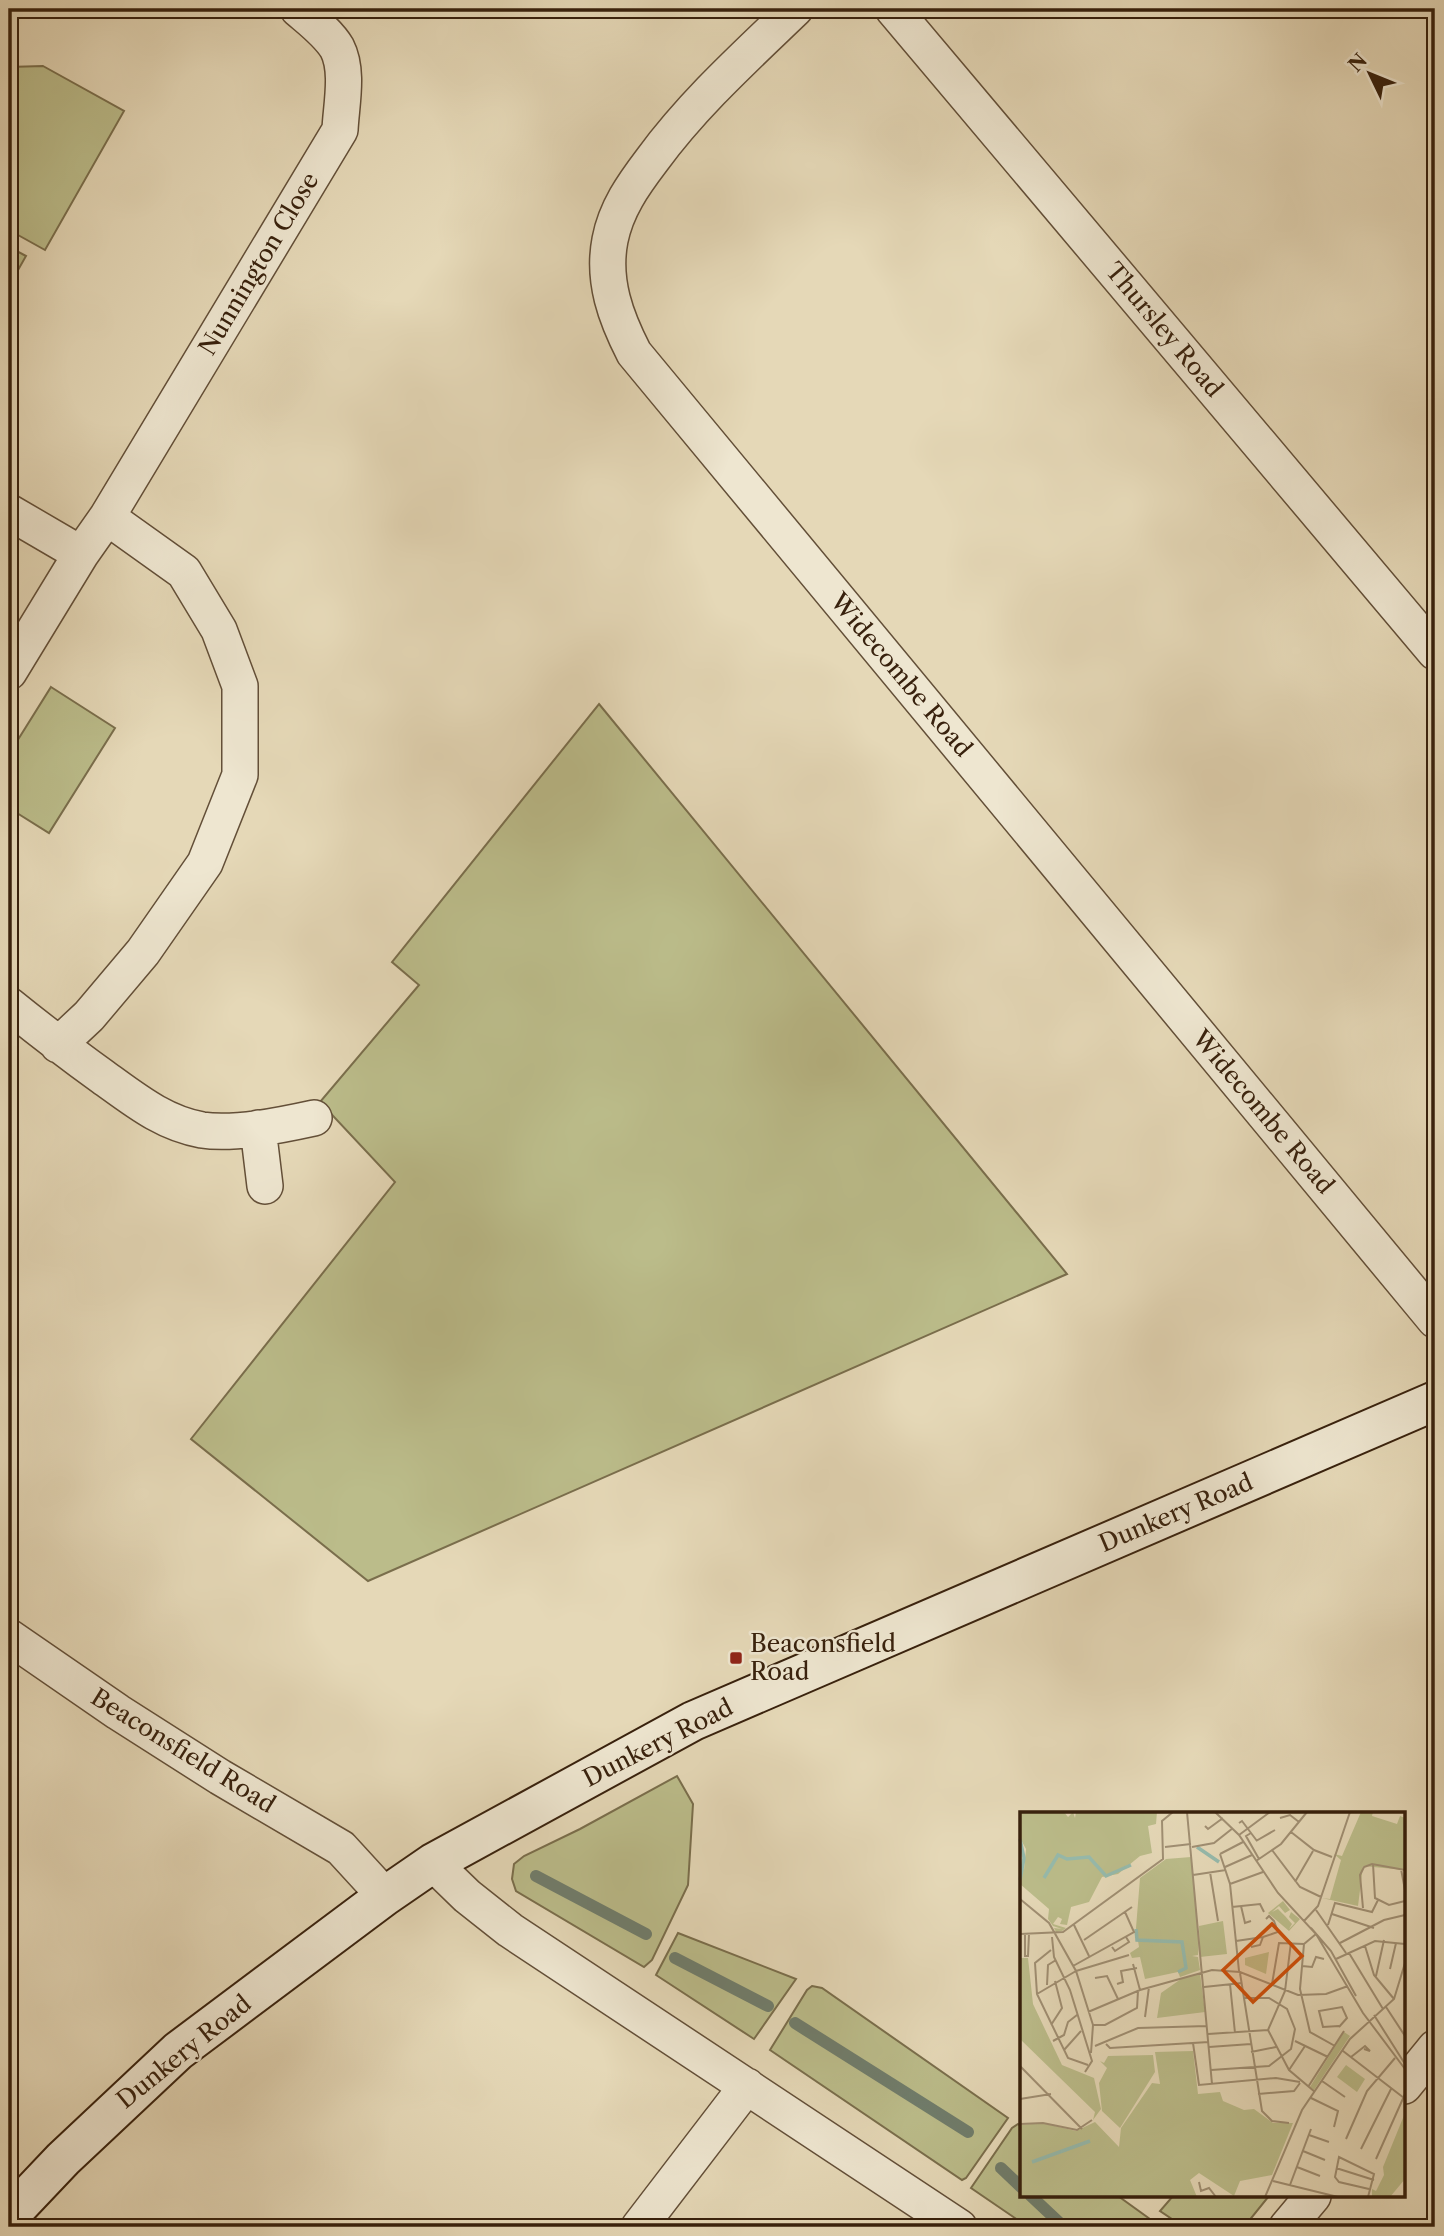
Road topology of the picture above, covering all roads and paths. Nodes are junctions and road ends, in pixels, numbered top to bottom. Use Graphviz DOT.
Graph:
graph roads {
  1 [pos="299,9"];
  2 [pos="795,9"];
  3 [pos="893,9"];
  4 [pos="9,512"];
  5 [pos="107,517"];
  6 [pos="81,554"];
  7 [pos="1435,652"];
  8 [pos="9,672"];
  9 [pos="9,1005"];
  10 [pos="58,1045"];
  11 [pos="314,1118"];
  12 [pos="258,1128"];
  13 [pos="265,1186"];
  14 [pos="1435,1320"];
  15 [pos="1435,1401"];
  16 [pos="9,1637"];
  17 [pos="433,1863"];
  18 [pos="385,1896"];
  19 [pos="1435,2048"];
  20 [pos="1406,2084"];
  21 [pos="747,2086"];
  22 [pos="1311,2198"];
  23 [pos="9,2216"];
  24 [pos="639,2227"];
  25 [pos="959,2227"];
  26 [pos="1287,2227"];
  1 -- 5 [label="street, Nunnington Close"];
  2 -- 14 [label="street, Widecombe Road"];
  3 -- 7 [label="street, Thursley Road"];
  4 -- 6 [label="street"];
  5 -- 6 [label="street, Nunnington Close"];
  5 -- 10 [label="street"];
  6 -- 8 [label="street, Nunnington Close"];
  9 -- 10 [label="street"];
  10 -- 12 [label="street"];
  11 -- 12 [label="street"];
  12 -- 13 [label="street"];
  15 -- 17 [label="street, Dunkery Road"];
  16 -- 18 [label="street, Beaconsfield Road"];
  17 -- 18 [label="street, Dunkery Road"];
  17 -- 21 [label="street"];
  18 -- 23 [label="street, Dunkery Road"];
  19 -- 20 [label="street"];
  21 -- 24 [label="street"];
  21 -- 25 [label="street"];
  22 -- 26 [label="street"];
}
